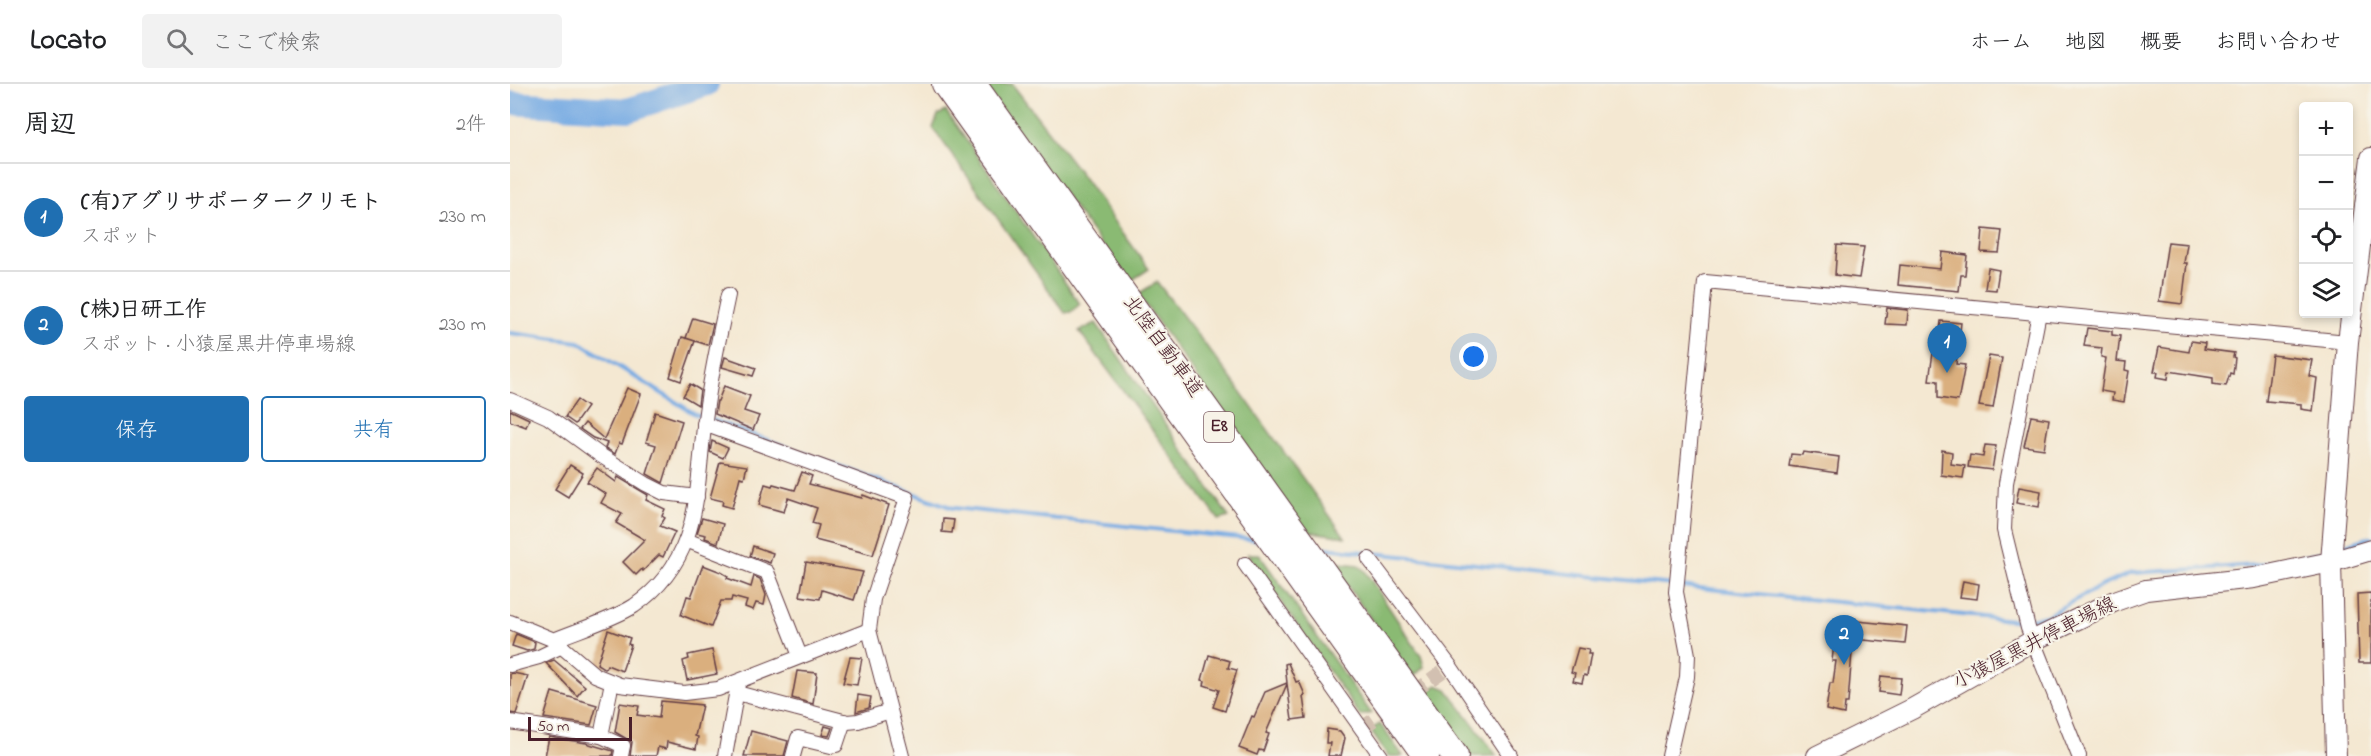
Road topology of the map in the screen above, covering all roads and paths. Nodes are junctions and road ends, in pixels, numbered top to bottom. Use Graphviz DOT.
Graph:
graph roads {
  1 [pos="945,84"];
  2 [pos="973,97"];
  3 [pos="2371,158"];
  4 [pos="728,295"];
  5 [pos="2040,313"];
  6 [pos="2348,342"];
  7 [pos="510,400"];
  8 [pos="704,424"];
  9 [pos="697,496"];
  10 [pos="687,540"];
  11 [pos="2371,549"];
  12 [pos="1369,559"];
  13 [pos="2331,562"];
  14 [pos="1245,564"];
  15 [pos="510,622"];
  16 [pos="869,630"];
  17 [pos="2034,640"];
  18 [pos="558,643"];
  19 [pos="800,656"];
  20 [pos="510,665"];
  21 [pos="612,682"];
  22 [pos="738,686"];
  23 [pos="890,711"];
  24 [pos="844,721"];
  25 [pos="510,722"];
  26 [pos="601,736"];
  27 [pos="621,756"];
  28 [pos="725,756"];
  29 [pos="793,756"];
  30 [pos="902,756"];
  31 [pos="1381,756"];
  32 [pos="1426,756"];
  33 [pos="1455,756"];
  34 [pos="1511,756"];
  35 [pos="1669,756"];
  36 [pos="1817,756"];
  37 [pos="2079,756"];
  38 [pos="2336,756"];
  1 -- 2 [label="highway, 北陸自動車道 / E8"];
  2 -- 32 [label="highway, 北陸自動車道 / E8"];
  2 -- 33 [label="highway, 北陸自動車道 / E8"];
  3 -- 6 [label="street"];
  4 -- 8 [label="street"];
  5 -- 6 [label="street"];
  5 -- 17 [label="street"];
  5 -- 35 [label="street"];
  6 -- 13 [label="street"];
  7 -- 9 [label="street"];
  8 -- 9 [label="street"];
  8 -- 16 [label="street"];
  9 -- 10 [label="street"];
  10 -- 18 [label="street"];
  10 -- 19 [label="street"];
  11 -- 13 [label="street, 小猿屋黒井停車場線"];
  12 -- 34 [label="street"];
  13 -- 17 [label="street, 小猿屋黒井停車場線"];
  13 -- 38 [label="street"];
  14 -- 31 [label="street"];
  15 -- 18 [label="street"];
  16 -- 19 [label="street"];
  16 -- 23 [label="street"];
  17 -- 36 [label="street, 小猿屋黒井停車場線"];
  17 -- 37 [label="street"];
  18 -- 20 [label="street"];
  18 -- 21 [label="street"];
  19 -- 22 [label="street"];
  21 -- 22 [label="street"];
  21 -- 26 [label="street"];
  22 -- 24 [label="street"];
  22 -- 28 [label="street"];
  23 -- 24 [label="street"];
  23 -- 30 [label="street"];
  24 -- 29 [label="street"];
  25 -- 26 [label="street"];
  26 -- 27 [label="street"];
}
